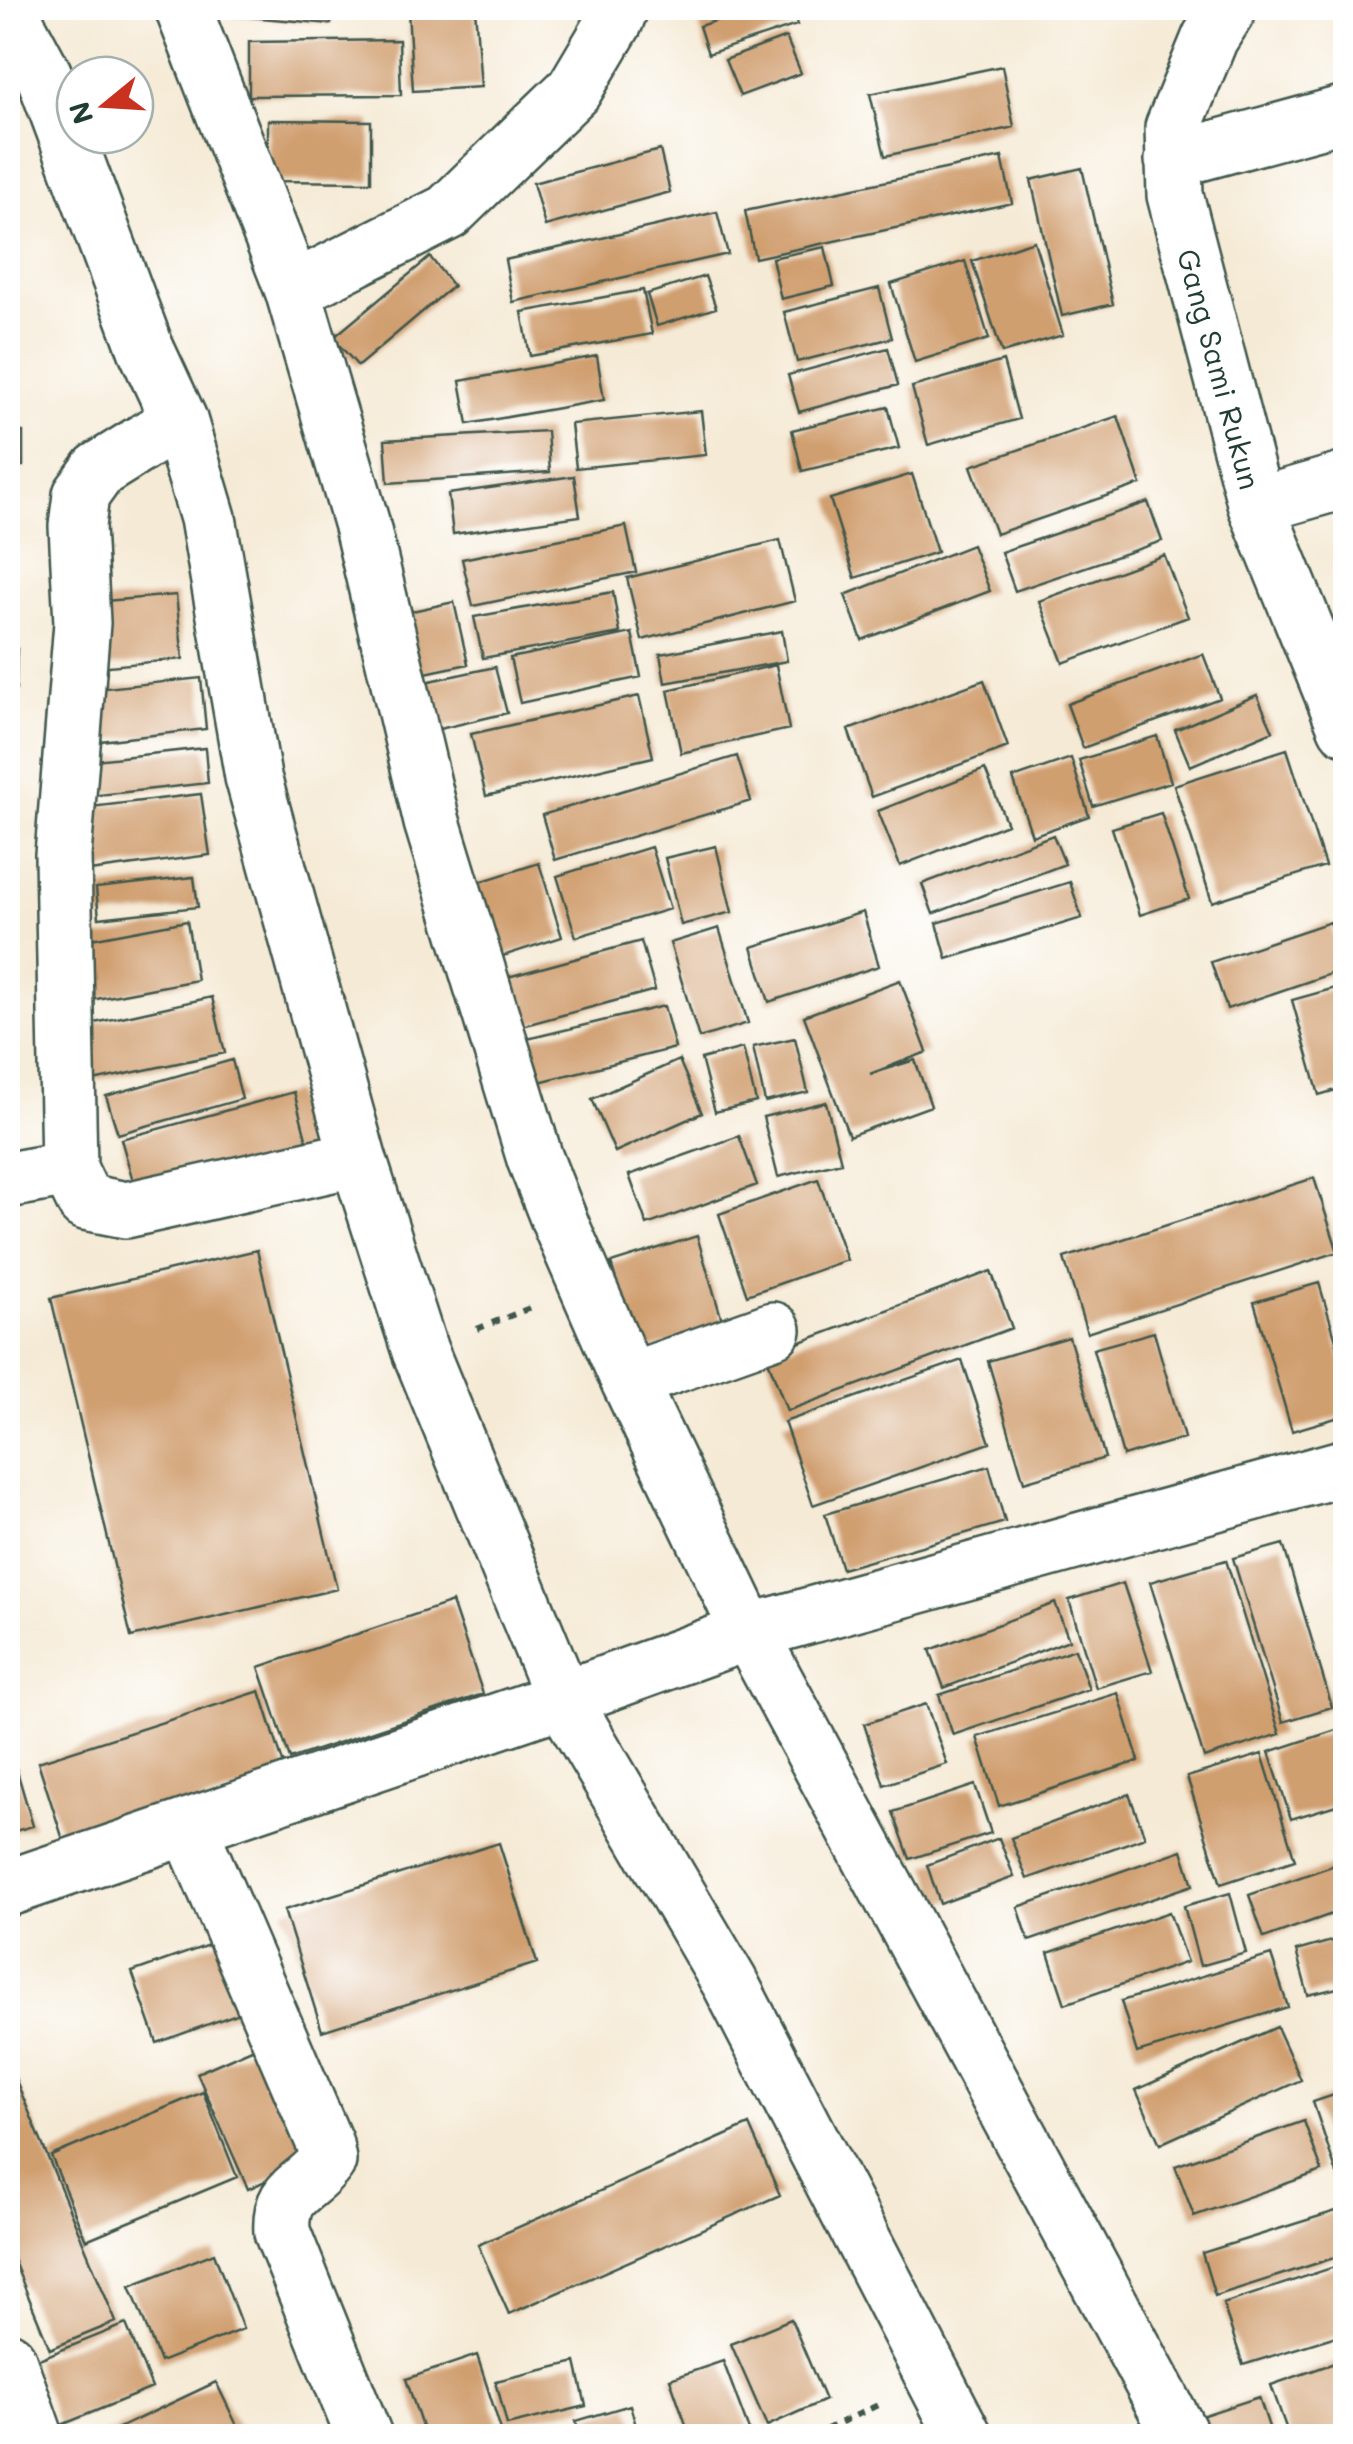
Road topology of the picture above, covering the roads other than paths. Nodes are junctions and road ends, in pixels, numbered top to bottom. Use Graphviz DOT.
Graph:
graph roads {
  1 [pos="8,8"];
  2 [pos="183,8"];
  3 [pos="620,8"];
  4 [pos="1229,8"];
  5 [pos="1346,114"];
  6 [pos="1173,160"];
  7 [pos="293,290"];
  8 [pos="179,420"];
  9 [pos="1346,480"];
  10 [pos="1256,506"];
  11 [pos="1346,727"];
  12 [pos="358,1158"];
  13 [pos="69,1169"];
  14 [pos="8,1180"];
  15 [pos="772,1330"];
  16 [pos="629,1381"];
  17 [pos="1346,1467"];
  18 [pos="737,1636"];
  19 [pos="585,1691"];
  20 [pos="189,1827"];
  21 [pos="8,1888"];
  22 [pos="8,2360"];
  23 [pos="35,2436"];
  24 [pos="364,2436"];
  25 [pos="964,2436"];
  26 [pos="1181,2436"];
  1 -- 8 [label="street"];
  2 -- 7 [label="street"];
  3 -- 7 [label="street"];
  4 -- 6 [label="street, Gang Sami Rukun"];
  5 -- 6 [label="street"];
  6 -- 10 [label="street, Gang Sami Rukun"];
  7 -- 16 [label="street"];
  8 -- 12 [label="street"];
  8 -- 13 [label="street"];
  9 -- 10 [label="street"];
  10 -- 11 [label="street, Gang Sami Rukun"];
  12 -- 13 [label="street"];
  12 -- 19 [label="street"];
  13 -- 14 [label="street"];
  15 -- 16 [label="street"];
  16 -- 18 [label="street"];
  17 -- 18 [label="street"];
  18 -- 19 [label="street"];
  18 -- 26 [label="street"];
  19 -- 20 [label="street"];
  19 -- 25 [label="street"];
  20 -- 21 [label="street"];
  20 -- 24 [label="street"];
  22 -- 23 [label="street"];
}
